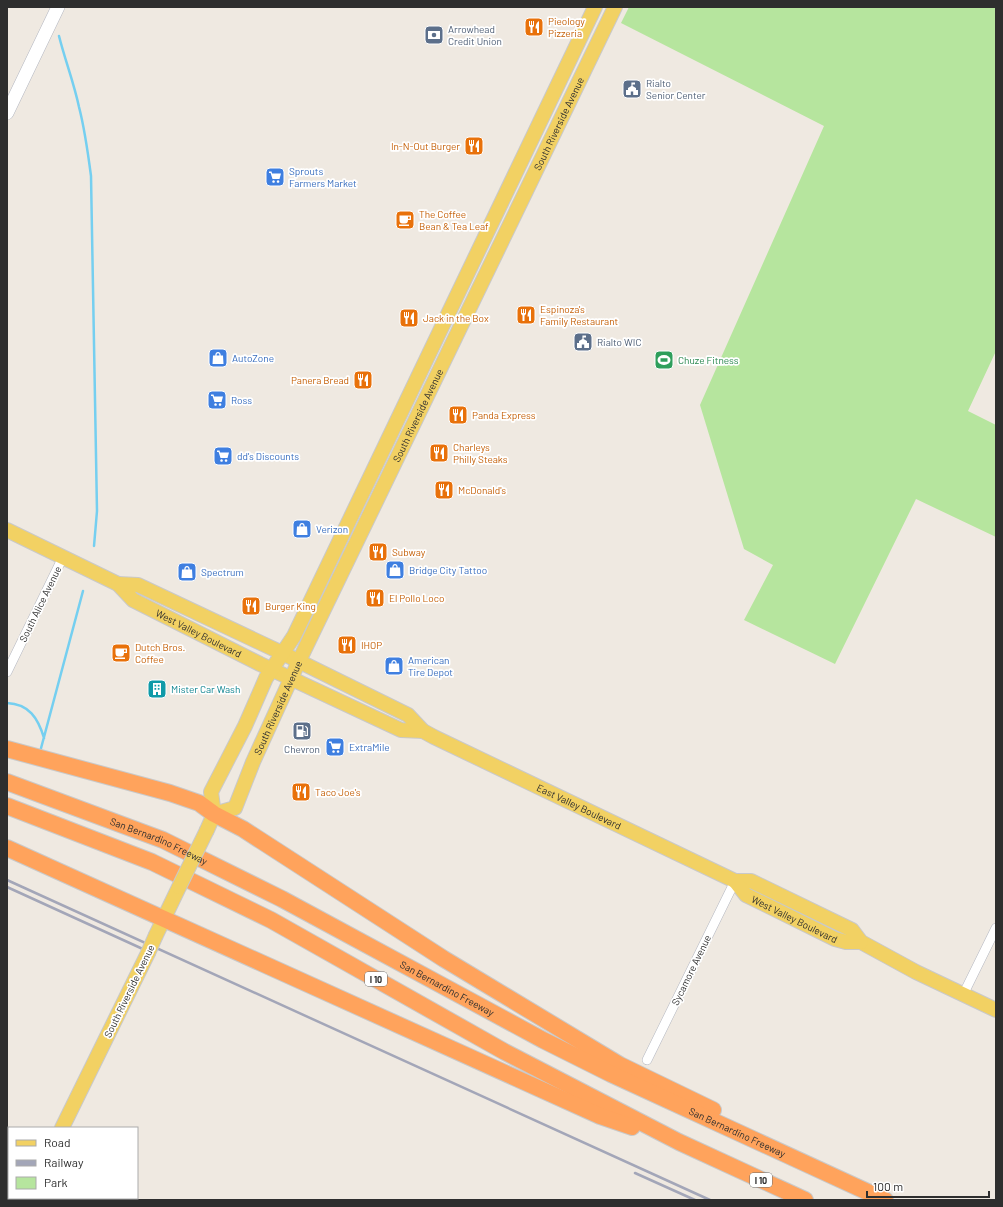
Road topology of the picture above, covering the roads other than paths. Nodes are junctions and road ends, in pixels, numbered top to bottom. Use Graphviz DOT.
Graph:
graph roads {
  1 [pos="58,7"];
  2 [pos="595,7"];
  3 [pos="615,7"];
  4 [pos="7,113"];
  5 [pos="497,211"];
  6 [pos="489,268"];
  7 [pos="7,530"];
  8 [pos="63,557"];
  9 [pos="118,584"];
  10 [pos="291,657"];
  11 [pos="7,672"];
  12 [pos="282,674"];
  13 [pos="423,731"];
  14 [pos="7,749"];
  15 [pos="7,782"];
  16 [pos="18,810"];
  17 [pos="214,814"];
  18 [pos="7,848"];
  19 [pos="735,881"];
  20 [pos="168,911"];
  21 [pos="996,928"];
  22 [pos="964,995"];
  23 [pos="996,1010"];
  24 [pos="647,1060"];
  25 [pos="62,1127"];
  26 [pos="679,1142"];
  27 [pos="846,1183"];
  28 [pos="805,1200"];
  29 [pos="885,1200"];
  1 -- 4 [label="street"];
  2 -- 5 [label="main road, South Riverside Avenue"];
  3 -- 6 [label="main road, South Riverside Avenue"];
  5 -- 6 [label="main road"];
  5 -- 10 [label="main road, South Riverside Avenue"];
  6 -- 10 [label="main road, South Riverside Avenue"];
  7 -- 8 [label="main road, West Valley Boulevard"];
  8 -- 9 [label="main road, West Valley Boulevard"];
  8 -- 11 [label="street, South Alice Avenue"];
  9 -- 10 [label="main road, West Valley Boulevard"];
  9 -- 12 [label="main road, West Valley Boulevard"];
  10 -- 12 [label="main road, South Riverside Avenue"];
  10 -- 12 [label="main road, South Riverside Avenue"];
  10 -- 13 [label="main road, East Valley Boulevard"];
  12 -- 13 [label="main road, East Valley Boulevard"];
  12 -- 17 [label="main road, South Riverside Avenue"];
  12 -- 17 [label="main road, South Riverside Avenue"];
  13 -- 19 [label="main road, East Valley Boulevard"];
  14 -- 17 [label="highway"];
  15 -- 27 [label="highway, San Bernardino Freeway / I 10"];
  16 -- 26 [label="highway, I 10"];
  17 -- 20 [label="main road, South Riverside Avenue, bridge"];
  17 -- 27 [label="highway"];
  18 -- 20 [label="highway"];
  19 -- 22 [label="main road, West Valley Boulevard"];
  19 -- 24 [label="street, Sycamore Avenue"];
  20 -- 25 [label="main road, South Riverside Avenue, bridge"];
  20 -- 26 [label="highway"];
  21 -- 22 [label="street"];
  22 -- 23 [label="main road, West Valley Boulevard"];
  26 -- 28 [label="highway, I 10"];
  27 -- 29 [label="highway, San Bernardino Freeway / I 10"];
}
